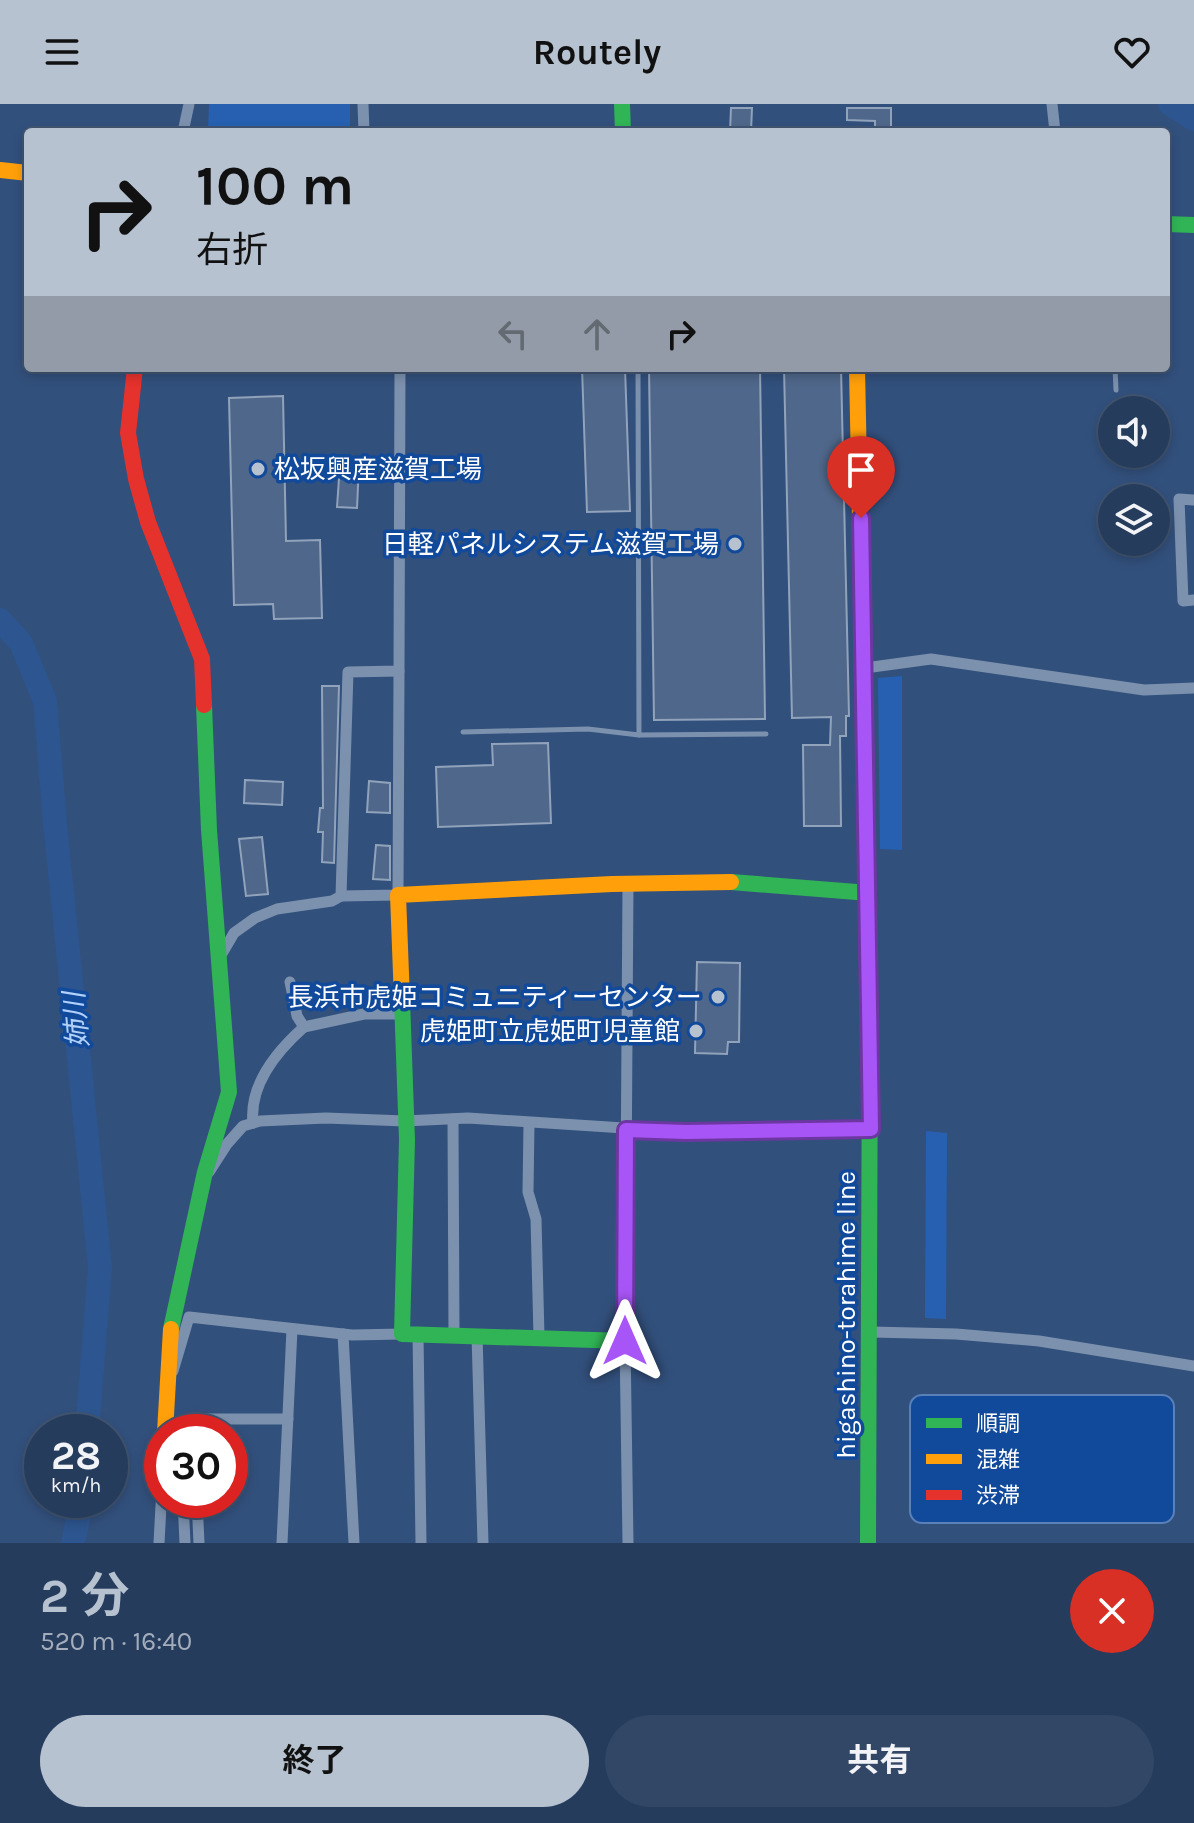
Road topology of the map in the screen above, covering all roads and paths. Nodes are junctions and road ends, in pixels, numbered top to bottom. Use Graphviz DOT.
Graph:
graph roads {
  1 [pos="363,104"];
  2 [pos="622,104"];
  3 [pos="1052,104"];
  4 [pos="187,106"];
  5 [pos="184,128"];
  6 [pos="364,128"];
  7 [pos="623,128"];
  8 [pos="1055,128"];
  9 [pos="0,170"];
  10 [pos="24,173"];
  11 [pos="1170,224"];
  12 [pos="1194,225"];
  13 [pos="135,372"];
  14 [pos="400,372"];
  15 [pos="638,372"];
  16 [pos="857,372"];
  17 [pos="1115,372"];
  18 [pos="1116,390"];
  19 [pos="1194,500"];
  20 [pos="1194,600"];
  21 [pos="865,668"];
  22 [pos="399,671"];
  23 [pos="1194,688"];
  24 [pos="463,732"];
  25 [pos="766,734"];
  26 [pos="639,735"];
  27 [pos="628,884"];
  28 [pos="869,893"];
  29 [pos="398,895"];
  30 [pos="341,896"];
  31 [pos="220,957"];
  32 [pos="290,982"];
  33 [pos="401,1014"];
  34 [pos="304,1027"];
  35 [pos="453,1119"];
  36 [pos="405,1121"];
  37 [pos="253,1123"];
  38 [pos="529,1123"];
  39 [pos="871,1129"];
  40 [pos="626,1130"];
  41 [pos="204,1180"];
  42 [pos="292,1329"];
  43 [pos="872,1332"];
  44 [pos="343,1334"];
  45 [pos="410,1334"];
  46 [pos="454,1335"];
  47 [pos="477,1335"];
  48 [pos="539,1336"];
  49 [pos="625,1341"];
  50 [pos="1194,1366"];
  51 [pos="167,1385"];
  52 [pos="167,1414"];
  53 [pos="248,1419"];
  54 [pos="288,1419"];
  55 [pos="160,1518"];
  56 [pos="184,1518"];
  57 [pos="198,1518"];
  58 [pos="159,1543"];
  59 [pos="185,1543"];
  60 [pos="199,1543"];
  61 [pos="282,1543"];
  62 [pos="354,1543"];
  63 [pos="421,1543"];
  64 [pos="483,1543"];
  65 [pos="628,1543"];
  66 [pos="868,1543"];
  1 -- 6 [label="street"];
  2 -- 7 [label="main road"];
  3 -- 8 [label="street"];
  4 -- 5 [label="street"];
  9 -- 10 [label="main road"];
  11 -- 12 [label="main road"];
  13 -- 31 [label="main road"];
  14 -- 22 [label="street"];
  15 -- 26 [label="lane"];
  16 -- 21 [label="main road, higashino-torahime line"];
  17 -- 18 [label="lane"];
  19 -- 20 [label="street"];
  21 -- 23 [label="street"];
  21 -- 28 [label="main road, higashino-torahime line"];
  22 -- 29 [label="street"];
  22 -- 30 [label="street"];
  24 -- 26 [label="lane"];
  25 -- 26 [label="lane"];
  27 -- 28 [label="main road"];
  27 -- 29 [label="main road"];
  27 -- 40 [label="street"];
  28 -- 39 [label="main road, higashino-torahime line"];
  29 -- 30 [label="street"];
  29 -- 33 [label="main road"];
  30 -- 31 [label="street"];
  31 -- 41 [label="main road"];
  32 -- 34 [label="street"];
  33 -- 34 [label="street"];
  33 -- 36 [label="main road"];
  34 -- 37 [label="street"];
  35 -- 36 [label="street"];
  35 -- 38 [label="street"];
  35 -- 46 [label="street"];
  36 -- 37 [label="street"];
  36 -- 45 [label="main road"];
  37 -- 41 [label="street"];
  38 -- 40 [label="street"];
  38 -- 48 [label="street"];
  39 -- 40 [label="street"];
  39 -- 43 [label="main road, higashino-torahime line"];
  40 -- 49 [label="street"];
  41 -- 51 [label="main road"];
  42 -- 44 [label="street"];
  42 -- 51 [label="street"];
  42 -- 54 [label="street"];
  43 -- 50 [label="street"];
  43 -- 66 [label="main road, higashino-torahime line"];
  44 -- 45 [label="street"];
  44 -- 62 [label="street"];
  45 -- 46 [label="main road"];
  45 -- 63 [label="street"];
  46 -- 47 [label="main road"];
  47 -- 48 [label="main road"];
  47 -- 64 [label="street"];
  48 -- 49 [label="main road"];
  49 -- 65 [label="street"];
  51 -- 52 [label="main road"];
  53 -- 54 [label="street"];
  54 -- 61 [label="street"];
  55 -- 58 [label="street"];
  56 -- 59 [label="street"];
  57 -- 60 [label="street"];
}
